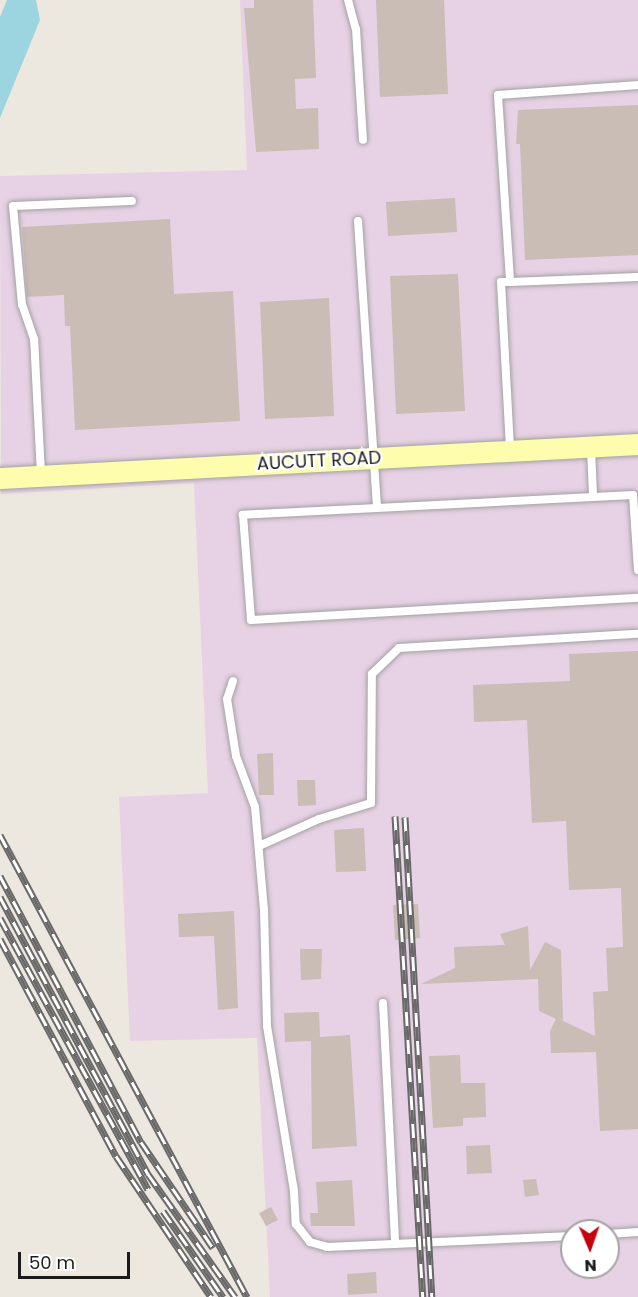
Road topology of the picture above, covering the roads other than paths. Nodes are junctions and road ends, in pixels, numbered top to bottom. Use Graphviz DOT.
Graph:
graph roads {
  1 [pos="348,0"];
  2 [pos="638,85"];
  3 [pos="363,140"];
  4 [pos="132,201"];
  5 [pos="358,221"];
  6 [pos="638,278"];
  7 [pos="510,282"];
  8 [pos="638,444"];
  9 [pos="590,447"];
  10 [pos="510,451"];
  11 [pos="373,458"];
  12 [pos="41,476"];
  13 [pos="0,478"];
  14 [pos="593,495"];
  15 [pos="376,507"];
  16 [pos="638,570"];
  17 [pos="638,598"];
  18 [pos="638,634"];
  19 [pos="233,681"];
  20 [pos="259,846"];
  21 [pos="383,1003"];
  22 [pos="638,1232"];
  23 [pos="620,1233"];
  24 [pos="560,1237"];
  25 [pos="395,1244"];
  1 -- 3 [label="lane"];
  2 -- 7 [label="lane"];
  4 -- 12 [label="lane"];
  5 -- 11 [label="lane"];
  6 -- 7 [label="lane"];
  7 -- 10 [label="lane"];
  8 -- 9 [label="street, AUCUTT ROAD"];
  9 -- 10 [label="street, AUCUTT ROAD"];
  9 -- 14 [label="lane"];
  10 -- 11 [label="street, AUCUTT ROAD"];
  11 -- 12 [label="street, AUCUTT ROAD"];
  11 -- 15 [label="lane"];
  12 -- 13 [label="street, AUCUTT ROAD"];
  14 -- 15 [label="lane"];
  14 -- 16 [label="lane"];
  15 -- 17 [label="lane"];
  18 -- 20 [label="lane"];
  19 -- 20 [label="lane"];
  20 -- 25 [label="lane"];
  21 -- 25 [label="lane"];
  22 -- 23 [label="lane"];
  24 -- 25 [label="lane"];
}
